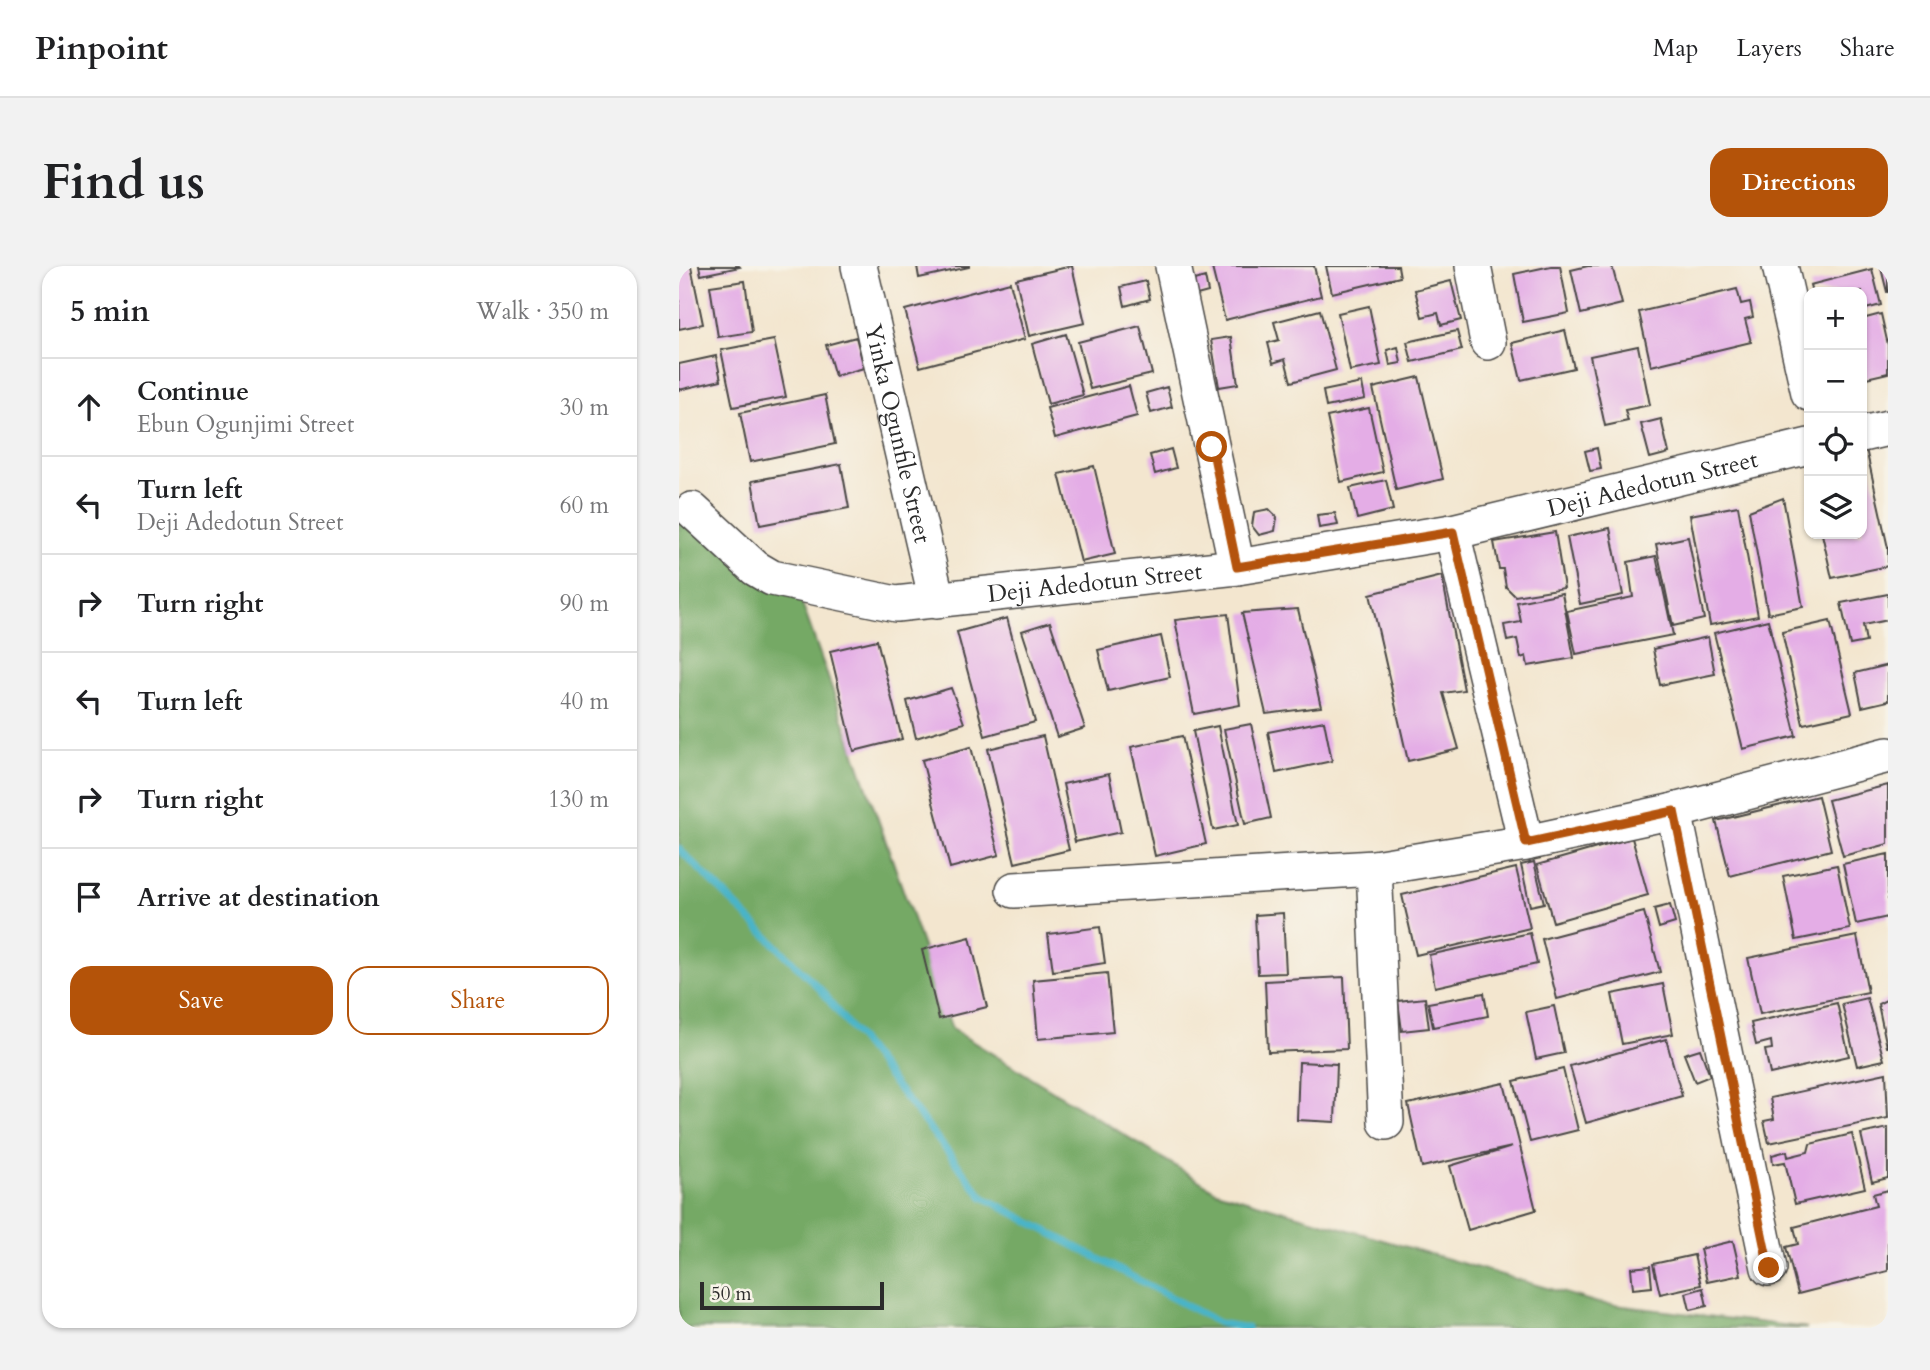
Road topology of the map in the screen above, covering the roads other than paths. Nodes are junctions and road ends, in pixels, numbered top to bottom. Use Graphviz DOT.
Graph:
graph roads {
  1 [pos="859,266"];
  2 [pos="1173,266"];
  3 [pos="1473,266"];
  4 [pos="1780,266"];
  5 [pos="1488,342"];
  6 [pos="1804,371"];
  7 [pos="1888,428"];
  8 [pos="1867,433"];
  9 [pos="1804,447"];
  10 [pos="692,510"];
  11 [pos="1453,532"];
  12 [pos="1237,567"];
  13 [pos="937,601"];
  14 [pos="1888,755"];
  15 [pos="1674,811"];
  16 [pos="1526,843"];
  17 [pos="1374,868"];
  18 [pos="1014,890"];
  19 [pos="1386,1122"];
  20 [pos="1769,1268"];
  1 -- 13 [label="street, Yinka Ogunfile Street"];
  2 -- 12 [label="street"];
  3 -- 5 [label="street"];
  4 -- 6 [label="street"];
  7 -- 8 [label="street"];
  9 -- 11 [label="street, Deji Adedotun Street"];
  10 -- 13 [label="street, Deji Adedotun Street"];
  11 -- 12 [label="street, Deji Adedotun Street"];
  11 -- 16 [label="street"];
  12 -- 13 [label="street, Deji Adedotun Street"];
  14 -- 15 [label="street"];
  15 -- 16 [label="street"];
  15 -- 20 [label="street"];
  16 -- 17 [label="street"];
  17 -- 18 [label="street"];
  17 -- 19 [label="street"];
}
